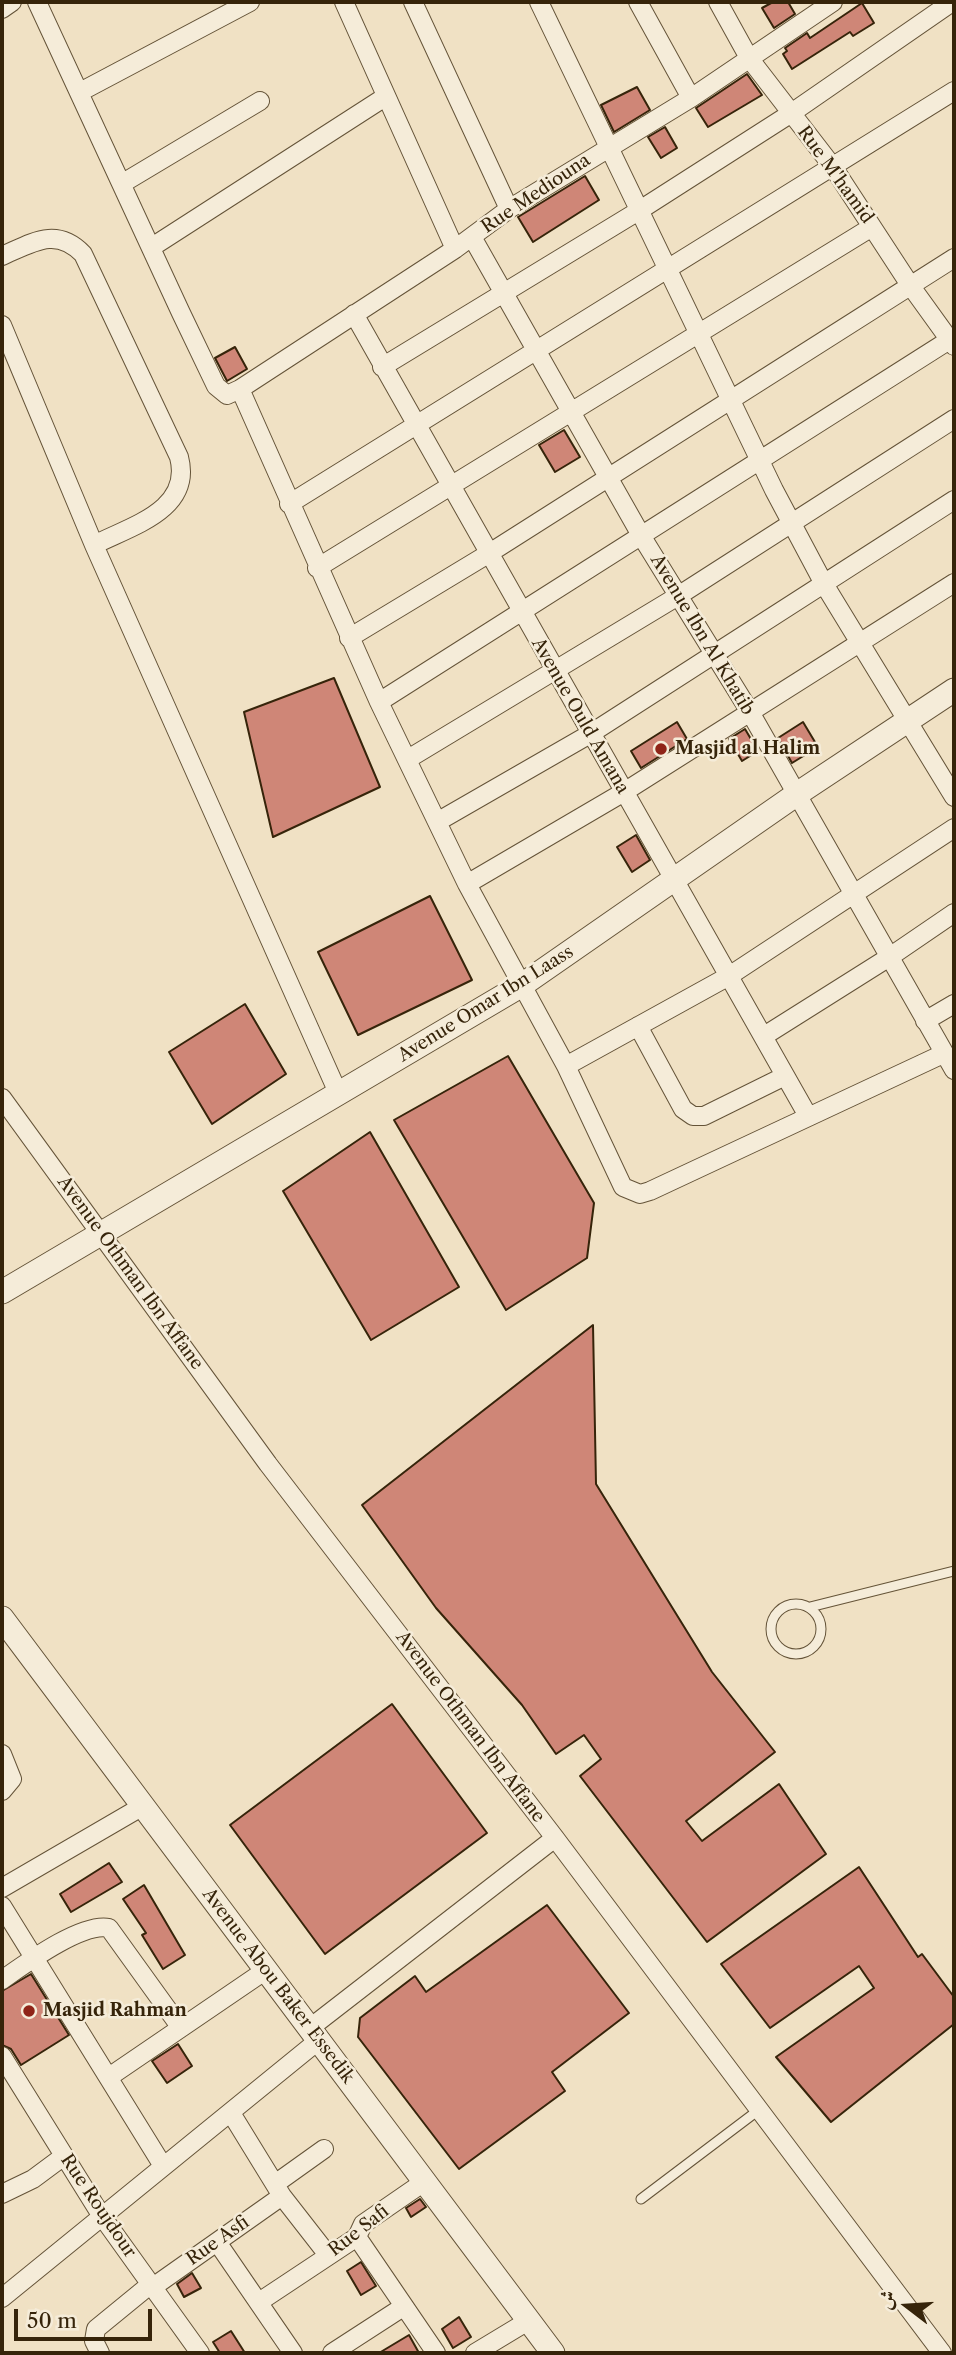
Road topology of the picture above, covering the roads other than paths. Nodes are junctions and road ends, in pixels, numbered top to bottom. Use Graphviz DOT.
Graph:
graph roads {
  1 [pos="12,2"];
  2 [pos="37,2"];
  3 [pos="250,2"];
  4 [pos="413,2"];
  5 [pos="539,2"];
  6 [pos="638,2"];
  7 [pos="718,2"];
  8 [pos="799,2"];
  9 [pos="834,2"];
  10 [pos="952,2"];
  11 [pos="347,3"];
  12 [pos="2,9"];
  13 [pos="808,19"];
  14 [pos="749,58"];
  15 [pos="954,91"];
  16 [pos="80,92"];
  17 [pos="385,97"];
  18 [pos="691,98"];
  19 [pos="260,101"];
  20 [pos="790,114"];
  21 [pos="610,146"];
  22 [pos="833,167"];
  23 [pos="123,183"];
  24 [pos="509,209"];
  25 [pos="640,210"];
  26 [pos="872,227"];
  27 [pos="472,236"];
  28 [pos="152,247"];
  29 [pos="455,249"];
  30 [pos="2,256"];
  31 [pos="954,257"];
  32 [pos="668,271"];
  33 [pos="910,285"];
  34 [pos="504,291"];
  35 [pos="354,314"];
  36 [pos="2,325"];
  37 [pos="700,335"];
  38 [pos="953,341"];
  39 [pos="539,351"];
  40 [pos="382,367"];
  41 [pos="240,389"];
  42 [pos="731,398"];
  43 [pos="573,411"];
  44 [pos="954,419"];
  45 [pos="416,426"];
  46 [pos="760,461"];
  47 [pos="610,476"];
  48 [pos="449,486"];
  49 [pos="954,500"];
  50 [pos="289,504"];
  51 [pos="793,522"];
  52 [pos="642,537"];
  53 [pos="94,545"];
  54 [pos="488,554"];
  55 [pos="317,568"];
  56 [pos="954,583"];
  57 [pos="824,584"];
  58 [pos="678,596"];
  59 [pos="522,614"];
  60 [pos="349,638"];
  61 [pos="859,643"];
  62 [pos="714,654"];
  63 [pos="554,670"];
  64 [pos="954,690"];
  65 [pos="379,702"];
  66 [pos="750,712"];
  67 [pos="906,721"];
  68 [pos="590,734"];
  69 [pos="408,759"];
  70 [pos="624,792"];
  71 [pos="797,794"];
  72 [pos="954,797"];
  73 [pos="437,822"];
  74 [pos="954,828"];
  75 [pos="674,879"];
  76 [pos="467,884"];
  77 [pos="852,894"];
  78 [pos="954,913"];
  79 [pos="891,956"];
  80 [pos="729,975"];
  81 [pos="522,985"];
  82 [pos="954,1004"];
  83 [pos="925,1021"];
  84 [pos="638,1026"];
  85 [pos="764,1036"];
  86 [pos="943,1054"];
  87 [pos="566,1066"];
  88 [pos="954,1069"];
  89 [pos="785,1076"];
  90 [pos="339,1095"];
  91 [pos="2,1098"];
  92 [pos="808,1116"];
  93 [pos="103,1233"];
  94 [pos="2,1292"];
  95 [pos="954,1571"];
  96 [pos="810,1607"];
  97 [pos="4,1627"];
  98 [pos="2,1754"];
  99 [pos="2,1791"];
  100 [pos="143,1806"];
  101 [pos="555,1838"];
  102 [pos="2,1888"];
  103 [pos="2,1906"];
  104 [pos="34,1958"];
  105 [pos="266,1970"];
  106 [pos="2,1980"];
  107 [pos="181,2028"];
  108 [pos="315,2034"];
  109 [pos="2,2056"];
  110 [pos="109,2077"];
  111 [pos="760,2109"];
  112 [pos="230,2113"];
  113 [pos="324,2149"];
  114 [pos="64,2156"];
  115 [pos="163,2166"];
  116 [pos="424,2182"];
  117 [pos="279,2190"];
  118 [pos="2,2194"];
  119 [pos="641,2199"];
  120 [pos="101,2215"];
  121 [pos="357,2237"];
  122 [pos="217,2242"];
  123 [pos="328,2255"];
  124 [pos="152,2285"];
  125 [pos="2,2298"];
  126 [pos="259,2302"];
  127 [pos="403,2307"];
  128 [pos="528,2320"];
  129 [pos="290,2348"];
  130 [pos="100,2353"];
  131 [pos="200,2353"];
  132 [pos="272,2353"];
  133 [pos="332,2353"];
  134 [pos="436,2353"];
  135 [pos="475,2353"];
  136 [pos="553,2353"];
  137 [pos="942,2353"];
  1 -- 12 [label="street"];
  2 -- 16 [label="street"];
  3 -- 16 [label="street"];
  4 -- 24 [label="street"];
  5 -- 21 [label="street"];
  6 -- 18 [label="street"];
  7 -- 14 [label="street, Rue M'hamid"];
  8 -- 13 [label="street"];
  9 -- 13 [label="street, Rue Mediouna"];
  10 -- 20 [label="street"];
  11 -- 17 [label="street"];
  13 -- 14 [label="street, Rue Mediouna"];
  14 -- 18 [label="street, Rue Mediouna"];
  14 -- 20 [label="street, Rue M'hamid"];
  15 -- 22 [label="street"];
  16 -- 23 [label="street"];
  17 -- 28 [label="street"];
  17 -- 29 [label="street"];
  18 -- 21 [label="street, Rue Mediouna"];
  19 -- 23 [label="street"];
  20 -- 22 [label="street, Rue M'hamid"];
  20 -- 25 [label="street"];
  21 -- 24 [label="street, Rue Mediouna"];
  21 -- 25 [label="street"];
  22 -- 26 [label="street, Rue M'hamid"];
  22 -- 32 [label="street"];
  23 -- 28 [label="street"];
  24 -- 27 [label="street, Rue Mediouna"];
  25 -- 32 [label="street"];
  25 -- 34 [label="street"];
  26 -- 33 [label="street, Rue M'hamid"];
  26 -- 37 [label="street"];
  27 -- 29 [label="street, Rue Mediouna"];
  27 -- 34 [label="street, Avenue Ibn Al Khatib"];
  28 -- 41 [label="street"];
  29 -- 35 [label="street, Rue Mediouna"];
  30 -- 53 [label="street"];
  31 -- 33 [label="street"];
  32 -- 37 [label="street"];
  32 -- 39 [label="street"];
  33 -- 38 [label="street, Rue M'hamid"];
  33 -- 42 [label="street"];
  34 -- 39 [label="street, Avenue Ibn Al Khatib"];
  34 -- 40 [label="street"];
  35 -- 40 [label="street, Avenue Ould Amana"];
  35 -- 41 [label="street, Rue Mediouna"];
  36 -- 53 [label="street"];
  37 -- 42 [label="street"];
  37 -- 43 [label="street"];
  38 -- 46 [label="street"];
  39 -- 43 [label="street, Avenue Ibn Al Khatib"];
  39 -- 45 [label="street"];
  40 -- 45 [label="street, Avenue Ould Amana"];
  41 -- 50 [label="street"];
  42 -- 46 [label="street"];
  42 -- 47 [label="street"];
  43 -- 47 [label="street, Avenue Ibn Al Khatib"];
  43 -- 48 [label="street"];
  44 -- 51 [label="street"];
  45 -- 48 [label="street, Avenue Ould Amana"];
  45 -- 50 [label="street"];
  46 -- 51 [label="street"];
  46 -- 52 [label="street"];
  47 -- 52 [label="street, Avenue Ibn Al Khatib"];
  47 -- 54 [label="street"];
  48 -- 54 [label="street, Avenue Ould Amana"];
  48 -- 55 [label="street"];
  49 -- 57 [label="street"];
  50 -- 55 [label="street"];
  51 -- 57 [label="street"];
  51 -- 58 [label="street"];
  52 -- 58 [label="street, Avenue Ibn Al Khatib"];
  52 -- 59 [label="street"];
  53 -- 90 [label="street"];
  54 -- 59 [label="street, Avenue Ould Amana"];
  54 -- 60 [label="street"];
  55 -- 60 [label="street"];
  56 -- 61 [label="street"];
  57 -- 61 [label="street"];
  57 -- 62 [label="street"];
  58 -- 62 [label="street, Avenue Ibn Al Khatib"];
  58 -- 63 [label="street"];
  59 -- 63 [label="street, Avenue Ould Amana"];
  59 -- 65 [label="street"];
  60 -- 65 [label="street"];
  61 -- 66 [label="street"];
  61 -- 67 [label="street"];
  62 -- 66 [label="street, Avenue Ibn Al Khatib"];
  62 -- 68 [label="street"];
  63 -- 68 [label="street, Avenue Ould Amana"];
  63 -- 69 [label="street"];
  64 -- 67 [label="street, Avenue Omar Ibn Laass"];
  65 -- 69 [label="street"];
  66 -- 70 [label="street"];
  66 -- 71 [label="street, Avenue Ibn Al Khatib"];
  67 -- 71 [label="street, Avenue Omar Ibn Laass"];
  67 -- 72 [label="street"];
  68 -- 70 [label="street, Avenue Ould Amana"];
  68 -- 73 [label="street"];
  69 -- 73 [label="street"];
  70 -- 75 [label="street, Avenue Ould Amana"];
  70 -- 76 [label="street"];
  71 -- 75 [label="street, Avenue Omar Ibn Laass"];
  71 -- 77 [label="street, Avenue Ibn Al Khatib"];
  73 -- 76 [label="street"];
  74 -- 77 [label="street"];
  75 -- 80 [label="street, Avenue Ould Amana"];
  75 -- 81 [label="street, Avenue Omar Ibn Laass"];
  76 -- 81 [label="street"];
  77 -- 79 [label="street, Avenue Ibn Al Khatib"];
  77 -- 80 [label="street"];
  78 -- 79 [label="street"];
  79 -- 83 [label="street, Avenue Ibn Al Khatib"];
  79 -- 85 [label="street"];
  80 -- 84 [label="street"];
  80 -- 85 [label="street, Avenue Ould Amana"];
  81 -- 87 [label="street"];
  81 -- 90 [label="street, Avenue Omar Ibn Laass"];
  82 -- 83 [label="street"];
  83 -- 86 [label="street, Avenue Ibn Al Khatib"];
  84 -- 87 [label="street"];
  84 -- 89 [label="street"];
  85 -- 89 [label="street, Avenue Ould Amana"];
  86 -- 88 [label="street, Avenue Ibn Al Khatib"];
  86 -- 92 [label="street"];
  87 -- 92 [label="street"];
  89 -- 92 [label="street, Avenue Ould Amana"];
  90 -- 93 [label="street, Avenue Omar Ibn Laass"];
  91 -- 93 [label="street, Avenue Othman Ibn Affane"];
  93 -- 94 [label="street, Avenue Omar Ibn Laass"];
  93 -- 101 [label="street, Avenue Othman Ibn Affane"];
  95 -- 96 [label="lane"];
  96 -- 96 [label="lane"];
  97 -- 100 [label="street, Avenue Abou Baker Essedik"];
  98 -- 99 [label="street"];
  100 -- 102 [label="street"];
  100 -- 105 [label="street, Avenue Abou Baker Essedik"];
  101 -- 108 [label="street"];
  101 -- 111 [label="street, Avenue Othman Ibn Affane"];
  103 -- 104 [label="street"];
  104 -- 106 [label="street"];
  104 -- 107 [label="street"];
  104 -- 110 [label="street"];
  105 -- 107 [label="street"];
  105 -- 108 [label="street, Avenue Abou Baker Essedik"];
  107 -- 110 [label="street"];
  108 -- 112 [label="street"];
  108 -- 116 [label="street, Avenue Abou Baker Essedik"];
  109 -- 114 [label="street, Rue Roujdour"];
  110 -- 115 [label="street"];
  111 -- 119 [label="lane"];
  111 -- 137 [label="street, Avenue Othman Ibn Affane"];
  112 -- 115 [label="street"];
  112 -- 117 [label="street"];
  113 -- 117 [label="street, Rue Asfi"];
  114 -- 118 [label="street"];
  114 -- 120 [label="street, Rue Roujdour"];
  115 -- 120 [label="street"];
  116 -- 121 [label="street, Rue Safi"];
  116 -- 128 [label="street, Avenue Abou Baker Essedik"];
  117 -- 122 [label="street, Rue Asfi"];
  117 -- 123 [label="street"];
  120 -- 124 [label="street, Rue Roujdour"];
  120 -- 125 [label="street"];
  121 -- 123 [label="street, Rue Safi"];
  121 -- 127 [label="street"];
  122 -- 124 [label="street, Rue Asfi"];
  122 -- 126 [label="street"];
  123 -- 126 [label="street, Rue Safi"];
  124 -- 130 [label="street, Rue Asfi"];
  124 -- 131 [label="street, Rue Roujdour"];
  126 -- 129 [label="street"];
  127 -- 133 [label="street"];
  127 -- 134 [label="street"];
  128 -- 135 [label="street"];
  128 -- 136 [label="street, Avenue Abou Baker Essedik"];
  129 -- 132 [label="street"];
}
